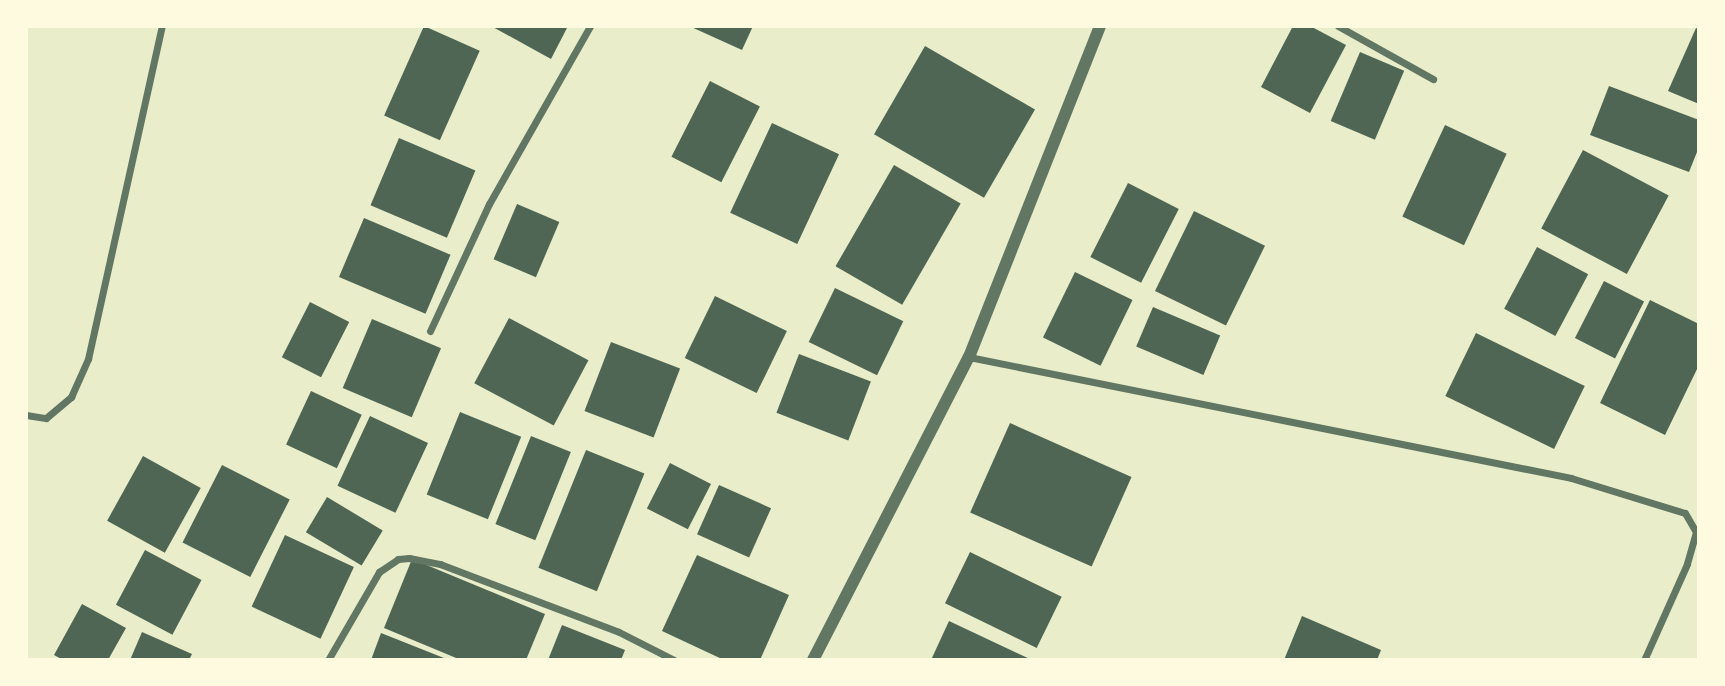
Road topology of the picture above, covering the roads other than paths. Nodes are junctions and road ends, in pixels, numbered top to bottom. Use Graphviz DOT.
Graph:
graph roads {
  1 [pos="162,26"];
  2 [pos="590,26"];
  3 [pos="1100,26"];
  4 [pos="1338,26"];
  5 [pos="1433,79"];
  6 [pos="430,331"];
  7 [pos="969,357"];
  8 [pos="26,415"];
  9 [pos="1697,532"];
  10 [pos="328,660"];
  11 [pos="674,660"];
  12 [pos="813,660"];
  13 [pos="1644,660"];
  1 -- 8 [label="street"];
  2 -- 6 [label="street"];
  3 -- 7 [label="street"];
  4 -- 5 [label="street"];
  7 -- 9 [label="street"];
  7 -- 12 [label="street"];
  9 -- 13 [label="street"];
  10 -- 11 [label="street"];
}
